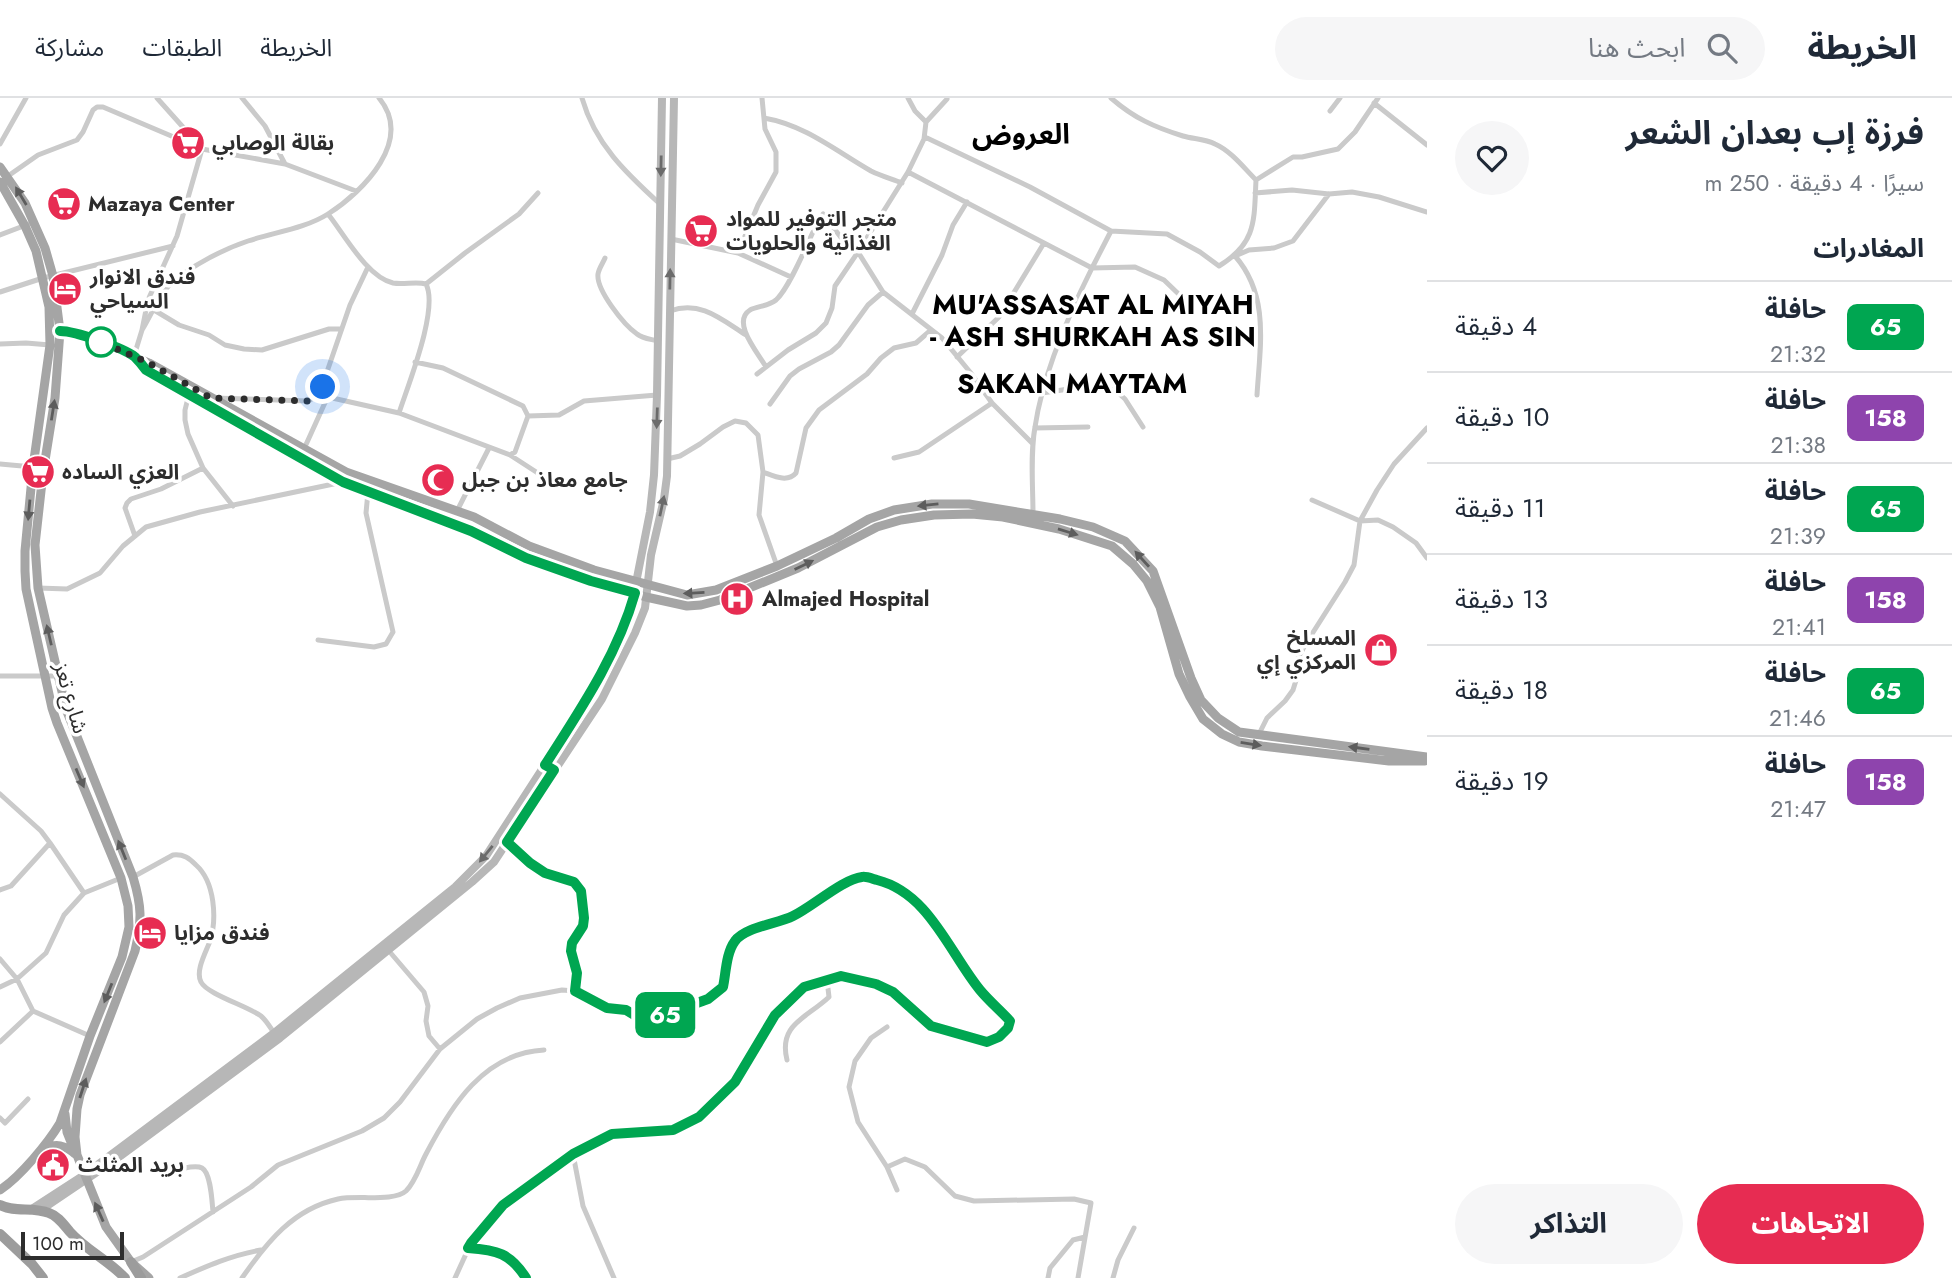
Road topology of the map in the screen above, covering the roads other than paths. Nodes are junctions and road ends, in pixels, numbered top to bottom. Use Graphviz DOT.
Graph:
graph roads {
  1 [pos="26,98"];
  2 [pos="157,98"];
  3 [pos="242,98"];
  4 [pos="379,98"];
  5 [pos="582,98"];
  6 [pos="662,98"];
  7 [pos="674,98"];
  8 [pos="762,98"];
  9 [pos="908,98"];
  10 [pos="1111,98"];
  11 [pos="1340,98"];
  12 [pos="947,99"];
  13 [pos="1376,101"];
  14 [pos="1331,111"];
  15 [pos="764,118"];
  16 [pos="926,122"];
  17 [pos="924,139"];
  18 [pos="0,144"];
  19 [pos="1427,145"];
  20 [pos="202,149"];
  21 [pos="285,164"];
  22 [pos="0,167"];
  23 [pos="908,172"];
  24 [pos="4,179"];
  25 [pos="1256,180"];
  26 [pos="902,183"];
  27 [pos="356,191"];
  28 [pos="660,192"];
  29 [pos="672,192"];
  30 [pos="538,193"];
  31 [pos="1255,193"];
  32 [pos="1329,194"];
  33 [pos="967,202"];
  34 [pos="660,204"];
  35 [pos="1427,212"];
  36 [pos="328,214"];
  37 [pos="823,214"];
  38 [pos="30,224"];
  39 [pos="813,232"];
  40 [pos="1111,232"];
  41 [pos="0,235"];
  42 [pos="671,239"];
  43 [pos="1044,243"];
  44 [pos="173,246"];
  45 [pos="859,252"];
  46 [pos="738,253"];
  47 [pos="1235,256"];
  48 [pos="605,258"];
  49 [pos="368,267"];
  50 [pos="1092,268"];
  51 [pos="48,277"];
  52 [pos="791,277"];
  53 [pos="426,284"];
  54 [pos="0,292"];
  55 [pos="883,292"];
  56 [pos="1189,304"];
  57 [pos="154,310"];
  58 [pos="670,312"];
  59 [pos="912,314"];
  60 [pos="341,329"];
  61 [pos="142,330"];
  62 [pos="931,330"];
  63 [pos="60,331"];
  64 [pos="750,338"];
  65 [pos="658,341"];
  66 [pos="0,344"];
  67 [pos="50,345"];
  68 [pos="134,356"];
  69 [pos="957,357"];
  70 [pos="415,362"];
  71 [pos="766,367"];
  72 [pos="757,374"];
  73 [pos="1042,393"];
  74 [pos="189,394"];
  75 [pos="319,395"];
  76 [pos="657,395"];
  77 [pos="1257,395"];
  78 [pos="328,396"];
  79 [pos="211,398"];
  80 [pos="992,402"];
  81 [pos="770,404"];
  82 [pos="399,413"];
  83 [pos="528,416"];
  84 [pos="1088,427"];
  85 [pos="1143,427"];
  86 [pos="1035,428"];
  87 [pos="1427,428"];
  88 [pos="1033,443"];
  89 [pos="489,448"];
  90 [pos="304,449"];
  91 [pos="510,455"];
  92 [pos="894,458"];
  93 [pos="667,459"];
  94 [pos="0,464"];
  95 [pos="33,467"];
  96 [pos="203,468"];
  97 [pos="763,472"];
  98 [pos="654,475"];
  99 [pos="667,476"];
  100 [pos="547,479"];
  101 [pos="372,481"];
  102 [pos="343,482"];
  103 [pos="368,492"];
  104 [pos="1312,500"];
  105 [pos="233,506"];
  106 [pos="457,511"];
  107 [pos="1033,514"];
  108 [pos="1360,521"];
  109 [pos="135,536"];
  110 [pos="1427,558"];
  111 [pos="777,566"];
  112 [pos="636,582"];
  113 [pos="647,585"];
  114 [pos="38,588"];
  115 [pos="635,593"];
  116 [pos="646,597"];
  117 [pos="318,640"];
  118 [pos="0,676"];
  119 [pos="46,676"];
  120 [pos="58,676"];
  121 [pos="1259,734"];
  122 [pos="1319,742"];
  123 [pos="1318,753"];
  124 [pos="1427,759"];
  125 [pos="545,765"];
  126 [pos="554,770"];
  127 [pos="0,794"];
  128 [pos="507,842"];
  129 [pos="51,843"];
  130 [pos="133,877"];
  131 [pos="121,878"];
  132 [pos="0,890"];
  133 [pos="84,893"];
  134 [pos="389,951"];
  135 [pos="0,959"];
  136 [pos="17,979"];
  137 [pos="827,980"];
  138 [pos="0,987"];
  139 [pos="575,991"];
  140 [pos="33,1011"];
  141 [pos="887,1027"];
  142 [pos="274,1033"];
  143 [pos="90,1036"];
  144 [pos="0,1042"];
  145 [pos="440,1049"];
  146 [pos="544,1050"];
  147 [pos="787,1060"];
  148 [pos="28,1099"];
  149 [pos="65,1107"];
  150 [pos="0,1118"];
  151 [pos="573,1154"];
  152 [pos="35,1156"];
  153 [pos="77,1156"];
  154 [pos="887,1167"];
  155 [pos="180,1169"];
  156 [pos="85,1178"];
  157 [pos="0,1190"];
  158 [pos="897,1190"];
  159 [pos="0,1205"];
  160 [pos="36,1210"];
  161 [pos="213,1212"];
  162 [pos="1134,1228"];
  163 [pos="0,1234"];
  164 [pos="1085,1237"];
  165 [pos="468,1248"];
  166 [pos="261,1250"];
  167 [pos="131,1262"];
  168 [pos="32,1264"];
  169 [pos="43,1278"];
  170 [pos="52,1278"];
  171 [pos="125,1278"];
  172 [pos="141,1278"];
  173 [pos="149,1278"];
  174 [pos="180,1278"];
  175 [pos="242,1278"];
  176 [pos="455,1278"];
  177 [pos="526,1278"];
  178 [pos="614,1278"];
  179 [pos="1048,1278"];
  180 [pos="1078,1278"];
  181 [pos="1112,1278"];
  1 -- 18 [label="street"];
  2 -- 20 [label="street"];
  3 -- 21 [label="street"];
  4 -- 27 [label="street"];
  5 -- 34 [label="street"];
  6 -- 28 [label="main road, one-way"];
  7 -- 29 [label="main road"];
  8 -- 15 [label="street"];
  9 -- 16 [label="street"];
  10 -- 25 [label="street"];
  11 -- 14 [label="street"];
  12 -- 16 [label="street"];
  13 -- 19 [label="street"];
  13 -- 25 [label="street"];
  15 -- 26 [label="street"];
  15 -- 46 [label="street"];
  16 -- 17 [label="street"];
  17 -- 23 [label="street"];
  17 -- 40 [label="street"];
  20 -- 21 [label="street"];
  20 -- 24 [label="street"];
  20 -- 44 [label="street"];
  21 -- 27 [label="street"];
  22 -- 24 [label="main road, شارع تعز"];
  23 -- 26 [label="street"];
  23 -- 33 [label="street"];
  24 -- 38 [label="main road, شارع تعز"];
  25 -- 31 [label="street"];
  26 -- 45 [label="street"];
  27 -- 36 [label="street"];
  28 -- 29 [label="main road"];
  28 -- 34 [label="main road"];
  29 -- 42 [label="main road"];
  30 -- 53 [label="street"];
  31 -- 32 [label="street"];
  31 -- 47 [label="street"];
  32 -- 35 [label="street"];
  32 -- 47 [label="street"];
  33 -- 43 [label="street"];
  33 -- 59 [label="street"];
  34 -- 65 [label="main road"];
  36 -- 49 [label="street"];
  36 -- 57 [label="street"];
  37 -- 45 [label="street"];
  38 -- 41 [label="street"];
  38 -- 51 [label="main road, شارع تعز"];
  39 -- 52 [label="street"];
  40 -- 47 [label="street"];
  40 -- 50 [label="street"];
  42 -- 46 [label="street"];
  58 -- 42 [label="main road, one-way"];
  43 -- 50 [label="street"];
  43 -- 69 [label="street"];
  44 -- 51 [label="street"];
  44 -- 61 [label="street"];
  45 -- 55 [label="street"];
  45 -- 71 [label="street"];
  46 -- 52 [label="street"];
  47 -- 77 [label="street"];
  48 -- 65 [label="street"];
  49 -- 53 [label="street"];
  49 -- 60 [label="street"];
  50 -- 56 [label="street"];
  50 -- 73 [label="street"];
  51 -- 54 [label="street"];
  51 -- 63 [label="main road, شارع تعز"];
  51 -- 67 [label="main road, شارع تعز"];
  52 -- 64 [label="street"];
  53 -- 70 [label="street"];
  55 -- 59 [label="street"];
  55 -- 81 [label="street"];
  57 -- 60 [label="street"];
  57 -- 61 [label="street"];
  58 -- 64 [label="street"];
  58 -- 93 [label="main road"];
  59 -- 62 [label="street"];
  60 -- 75 [label="street"];
  61 -- 68 [label="street"];
  62 -- 69 [label="street"];
  62 -- 97 [label="street"];
  63 -- 68 [label="main road"];
  114 -- 63 [label="main road, شارع تعز, one-way"];
  64 -- 71 [label="street"];
  65 -- 76 [label="main road"];
  66 -- 67 [label="street"];
  67 -- 95 [label="main road, شارع تعز"];
  68 -- 74 [label="main road"];
  68 -- 79 [label="main road"];
  69 -- 80 [label="street"];
  70 -- 82 [label="street"];
  70 -- 83 [label="street"];
  71 -- 72 [label="street"];
  73 -- 85 [label="street"];
  73 -- 86 [label="street"];
  74 -- 96 [label="street"];
  74 -- 102 [label="main road"];
  75 -- 78 [label="street"];
  75 -- 79 [label="street"];
  76 -- 83 [label="street"];
  76 -- 98 [label="main road, one-way"];
  78 -- 82 [label="street"];
  78 -- 90 [label="street"];
  79 -- 90 [label="main road"];
  80 -- 88 [label="street"];
  80 -- 92 [label="street"];
  82 -- 89 [label="street"];
  83 -- 91 [label="street"];
  84 -- 86 [label="street"];
  86 -- 88 [label="street"];
  87 -- 108 [label="street"];
  88 -- 107 [label="street"];
  89 -- 91 [label="street"];
  89 -- 106 [label="street"];
  90 -- 101 [label="main road"];
  91 -- 100 [label="street"];
  93 -- 97 [label="street"];
  93 -- 99 [label="main road"];
  94 -- 95 [label="street"];
  95 -- 119 [label="main road, شارع تعز, one-way"];
  96 -- 105 [label="street"];
  96 -- 109 [label="street"];
  97 -- 111 [label="street"];
  98 -- 99 [label="main road"];
  98 -- 112 [label="main road"];
  113 -- 99 [label="main road, one-way"];
  101 -- 103 [label="street"];
  101 -- 106 [label="main road"];
  102 -- 103 [label="main road"];
  102 -- 105 [label="street"];
  103 -- 115 [label="main road"];
  103 -- 117 [label="street"];
  104 -- 108 [label="street"];
  105 -- 109 [label="street"];
  106 -- 112 [label="main road"];
  107 -- 111 [label="main road, one-way"];
  121 -- 107 [label="main road, one-way"];
  108 -- 110 [label="street"];
  108 -- 121 [label="street"];
  109 -- 114 [label="street"];
  111 -- 113 [label="main road, one-way"];
  112 -- 113 [label="main road"];
  112 -- 115 [label="main road"];
  113 -- 116 [label="main road"];
  120 -- 114 [label="main road, شارع تعز, one-way"];
  115 -- 116 [label="main road"];
  115 -- 125 [label="main road"];
  116 -- 123 [label="main road, one-way"];
  116 -- 126 [label="main road"];
  118 -- 119 [label="street"];
  119 -- 120 [label="street"];
  119 -- 131 [label="main road, شارع تعز, one-way"];
  130 -- 120 [label="main road, شارع تعز, one-way"];
  121 -- 122 [label="main road"];
  122 -- 123 [label="main road"];
  124 -- 122 [label="main road, one-way"];
  123 -- 124 [label="main road"];
  125 -- 126 [label="main road"];
  125 -- 142 [label="main road, one-way"];
  126 -- 128 [label="main road"];
  127 -- 129 [label="street"];
  128 -- 134 [label="main road"];
  128 -- 139 [label="street"];
  129 -- 132 [label="street"];
  129 -- 133 [label="street"];
  130 -- 142 [label="street"];
  153 -- 130 [label="main road, شارع تعز, one-way"];
  131 -- 133 [label="street"];
  131 -- 143 [label="main road, شارع تعز, one-way"];
  133 -- 136 [label="street"];
  134 -- 145 [label="street"];
  134 -- 156 [label="main road"];
  135 -- 136 [label="street"];
  136 -- 138 [label="street"];
  136 -- 140 [label="street"];
  137 -- 139 [label="street"];
  137 -- 147 [label="street"];
  137 -- 151 [label="street"];
  139 -- 145 [label="street"];
  140 -- 143 [label="street"];
  140 -- 144 [label="street"];
  141 -- 154 [label="street"];
  142 -- 156 [label="main road"];
  143 -- 149 [label="main road, شارع تعز"];
  145 -- 161 [label="street"];
  146 -- 166 [label="street"];
  148 -- 150 [label="street"];
  149 -- 152 [label="main road, شارع تعز"];
  149 -- 153 [label="main road"];
  151 -- 165 [label="street"];
  151 -- 178 [label="street"];
  152 -- 153 [label="main road"];
  152 -- 157 [label="main road, شارع تعز"];
  153 -- 156 [label="main road, شارع تعز"];
  154 -- 158 [label="street"];
  154 -- 164 [label="street"];
  155 -- 161 [label="street"];
  156 -- 160 [label="main road"];
  167 -- 156 [label="main road, شارع تعز, one-way"];
  159 -- 160 [label="highway"];
  160 -- 171 [label="highway"];
  161 -- 167 [label="street"];
  162 -- 181 [label="street"];
  163 -- 168 [label="highway"];
  164 -- 179 [label="street"];
  164 -- 180 [label="street"];
  165 -- 176 [label="street"];
  165 -- 177 [label="street"];
  166 -- 174 [label="street"];
  166 -- 175 [label="street"];
  167 -- 172 [label="highway"];
  167 -- 173 [label="main road, شارع تعز"];
  168 -- 169 [label="highway"];
  168 -- 170 [label="highway"];
}
